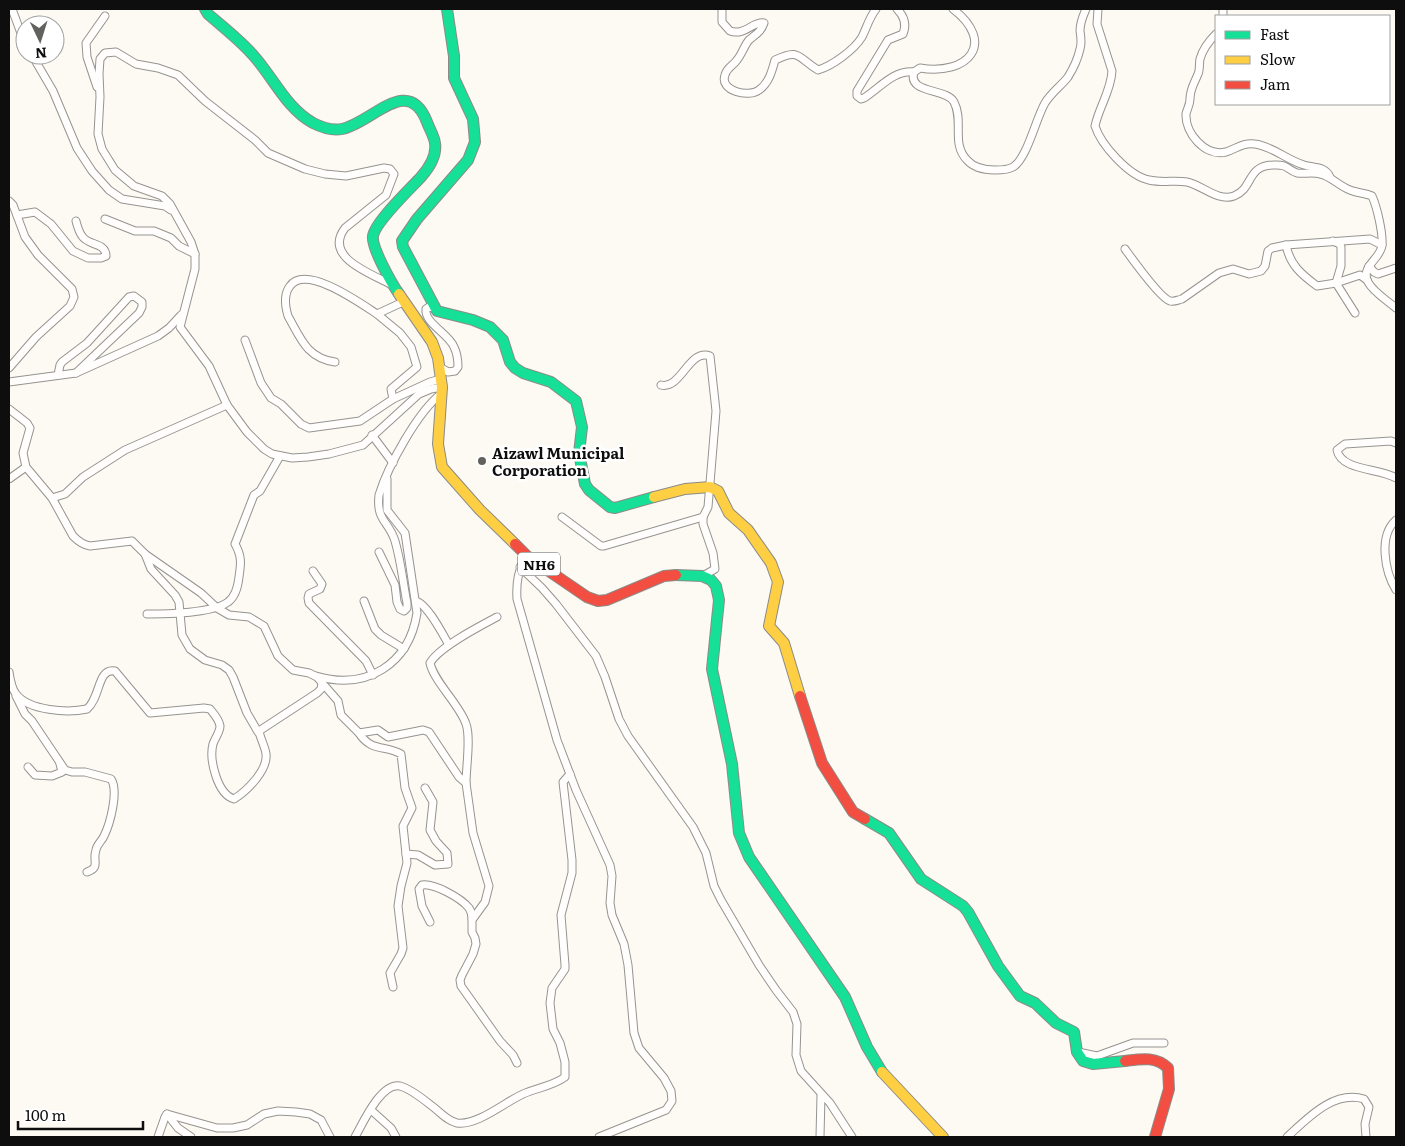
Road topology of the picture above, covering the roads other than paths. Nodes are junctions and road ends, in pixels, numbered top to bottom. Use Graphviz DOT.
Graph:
graph roads {
  1 [pos="205,9"];
  2 [pos="448,9"];
  3 [pos="722,9"];
  4 [pos="876,9"];
  5 [pos="897,9"];
  6 [pos="953,9"];
  7 [pos="1086,9"];
  8 [pos="1098,9"];
  9 [pos="105,16"];
  10 [pos="1215,35"];
  11 [pos="38,65"];
  12 [pos="914,72"];
  13 [pos="100,96"];
  14 [pos="1330,178"];
  15 [pos="9,201"];
  16 [pos="176,213"];
  17 [pos="17,215"];
  18 [pos="105,219"];
  19 [pos="76,221"];
  20 [pos="1333,241"];
  21 [pos="1286,245"];
  22 [pos="1382,245"];
  23 [pos="1126,249"];
  24 [pos="194,254"];
  25 [pos="1369,266"];
  26 [pos="1396,268"];
  27 [pos="1367,280"];
  28 [pos="1336,283"];
  29 [pos="393,286"];
  30 [pos="403,302"];
  31 [pos="434,308"];
  32 [pos="1396,308"];
  33 [pos="182,313"];
  34 [pos="1355,313"];
  35 [pos="377,314"];
  36 [pos="244,340"];
  37 [pos="335,362"];
  38 [pos="440,367"];
  39 [pos="9,368"];
  40 [pos="76,373"];
  41 [pos="58,375"];
  42 [pos="9,382"];
  43 [pos="661,385"];
  44 [pos="442,386"];
  45 [pos="393,399"];
  46 [pos="227,405"];
  47 [pos="9,409"];
  48 [pos="372,436"];
  49 [pos="1396,443"];
  50 [pos="280,456"];
  51 [pos="393,463"];
  52 [pos="26,467"];
  53 [pos="387,476"];
  54 [pos="1396,478"];
  55 [pos="9,479"];
  56 [pos="710,487"];
  57 [pos="52,498"];
  58 [pos="562,517"];
  59 [pos="703,517"];
  60 [pos="1396,520"];
  61 [pos="379,552"];
  62 [pos="145,554"];
  63 [pos="527,556"];
  64 [pos="520,567"];
  65 [pos="313,571"];
  66 [pos="702,576"];
  67 [pos="1396,590"];
  68 [pos="364,601"];
  69 [pos="416,601"];
  70 [pos="217,608"];
  71 [pos="180,613"];
  72 [pos="148,614"];
  73 [pos="497,617"];
  74 [pos="449,645"];
  75 [pos="404,649"];
  76 [pos="9,672"];
  77 [pos="313,675"];
  78 [pos="372,675"];
  79 [pos="322,683"];
  80 [pos="15,693"];
  81 [pos="258,732"];
  82 [pos="359,733"];
  83 [pos="60,764"];
  84 [pos="28,767"];
  85 [pos="570,774"];
  86 [pos="466,783"];
  87 [pos="425,788"];
  88 [pos="406,854"];
  89 [pos="87,872"];
  90 [pos="472,920"];
  91 [pos="430,922"];
  92 [pos="393,987"];
  93 [pos="1164,1043"];
  94 [pos="1078,1052"];
  95 [pos="517,1063"];
  96 [pos="821,1094"];
  97 [pos="371,1110"];
  98 [pos="167,1114"];
  99 [pos="158,1137"];
  100 [pos="191,1137"];
  101 [pos="330,1137"];
  102 [pos="355,1137"];
  103 [pos="396,1137"];
  104 [pos="600,1137"];
  105 [pos="820,1137"];
  106 [pos="852,1137"];
  107 [pos="943,1137"];
  108 [pos="1155,1137"];
  109 [pos="1287,1137"];
  110 [pos="1366,1137"];
  1 -- 29 [label="main road, NH6"];
  2 -- 31 [label="main road"];
  3 -- 4 [label="street"];
  5 -- 12 [label="street"];
  6 -- 12 [label="street"];
  7 -- 12 [label="street"];
  8 -- 14 [label="street"];
  9 -- 13 [label="street"];
  10 -- 14 [label="street"];
  11 -- 16 [label="street"];
  13 -- 16 [label="street"];
  13 -- 29 [label="street"];
  14 -- 22 [label="street"];
  15 -- 17 [label="street"];
  16 -- 24 [label="street"];
  17 -- 19 [label="street"];
  17 -- 39 [label="street"];
  18 -- 24 [label="street"];
  20 -- 21 [label="street"];
  20 -- 22 [label="street"];
  20 -- 28 [label="street"];
  21 -- 23 [label="street"];
  21 -- 28 [label="street"];
  22 -- 25 [label="street"];
  24 -- 33 [label="street"];
  25 -- 26 [label="street"];
  25 -- 27 [label="street"];
  27 -- 28 [label="street"];
  27 -- 32 [label="street"];
  28 -- 34 [label="street"];
  29 -- 30 [label="main road, NH6"];
  30 -- 35 [label="street"];
  30 -- 38 [label="main road, NH6"];
  31 -- 38 [label="street"];
  31 -- 56 [label="main road"];
  33 -- 40 [label="street"];
  33 -- 46 [label="street"];
  35 -- 37 [label="street"];
  35 -- 45 [label="street"];
  36 -- 45 [label="street"];
  38 -- 44 [label="main road, NH6"];
  40 -- 41 [label="street"];
  40 -- 41 [label="street"];
  41 -- 42 [label="street"];
  43 -- 56 [label="street"];
  44 -- 45 [label="street"];
  44 -- 48 [label="street"];
  44 -- 51 [label="street"];
  44 -- 63 [label="main road, NH6"];
  46 -- 50 [label="street"];
  46 -- 57 [label="street"];
  47 -- 52 [label="street"];
  48 -- 50 [label="street"];
  48 -- 51 [label="street"];
  49 -- 54 [label="street"];
  50 -- 70 [label="street"];
  51 -- 53 [label="street"];
  52 -- 55 [label="street"];
  52 -- 57 [label="street"];
  53 -- 61 [label="street"];
  53 -- 69 [label="street"];
  56 -- 59 [label="street"];
  56 -- 94 [label="main road"];
  57 -- 62 [label="street"];
  58 -- 59 [label="street"];
  59 -- 66 [label="street"];
  60 -- 67 [label="street"];
  62 -- 70 [label="street"];
  62 -- 71 [label="street"];
  63 -- 64 [label="street"];
  63 -- 66 [label="main road, NH6"];
  64 -- 85 [label="street"];
  64 -- 96 [label="street"];
  65 -- 78 [label="street"];
  66 -- 107 [label="main road"];
  68 -- 75 [label="street"];
  69 -- 74 [label="street"];
  69 -- 75 [label="street"];
  70 -- 71 [label="street"];
  70 -- 77 [label="street"];
  71 -- 72 [label="street"];
  71 -- 81 [label="street"];
  73 -- 74 [label="street"];
  74 -- 86 [label="street"];
  75 -- 78 [label="street"];
  76 -- 80 [label="street"];
  77 -- 78 [label="street"];
  77 -- 79 [label="street"];
  79 -- 81 [label="street"];
  79 -- 82 [label="street"];
  80 -- 81 [label="street"];
  80 -- 83 [label="street"];
  82 -- 86 [label="street"];
  82 -- 88 [label="street"];
  83 -- 84 [label="street"];
  83 -- 89 [label="street"];
  85 -- 97 [label="street"];
  85 -- 104 [label="street"];
  86 -- 90 [label="street"];
  87 -- 88 [label="street"];
  88 -- 92 [label="street"];
  90 -- 91 [label="street"];
  90 -- 95 [label="street"];
  93 -- 94 [label="street"];
  94 -- 108 [label="main road"];
  96 -- 105 [label="street"];
  96 -- 106 [label="street"];
  97 -- 102 [label="street"];
  97 -- 103 [label="street"];
  98 -- 99 [label="street"];
  98 -- 100 [label="street"];
  98 -- 101 [label="street"];
  109 -- 110 [label="street"];
}
